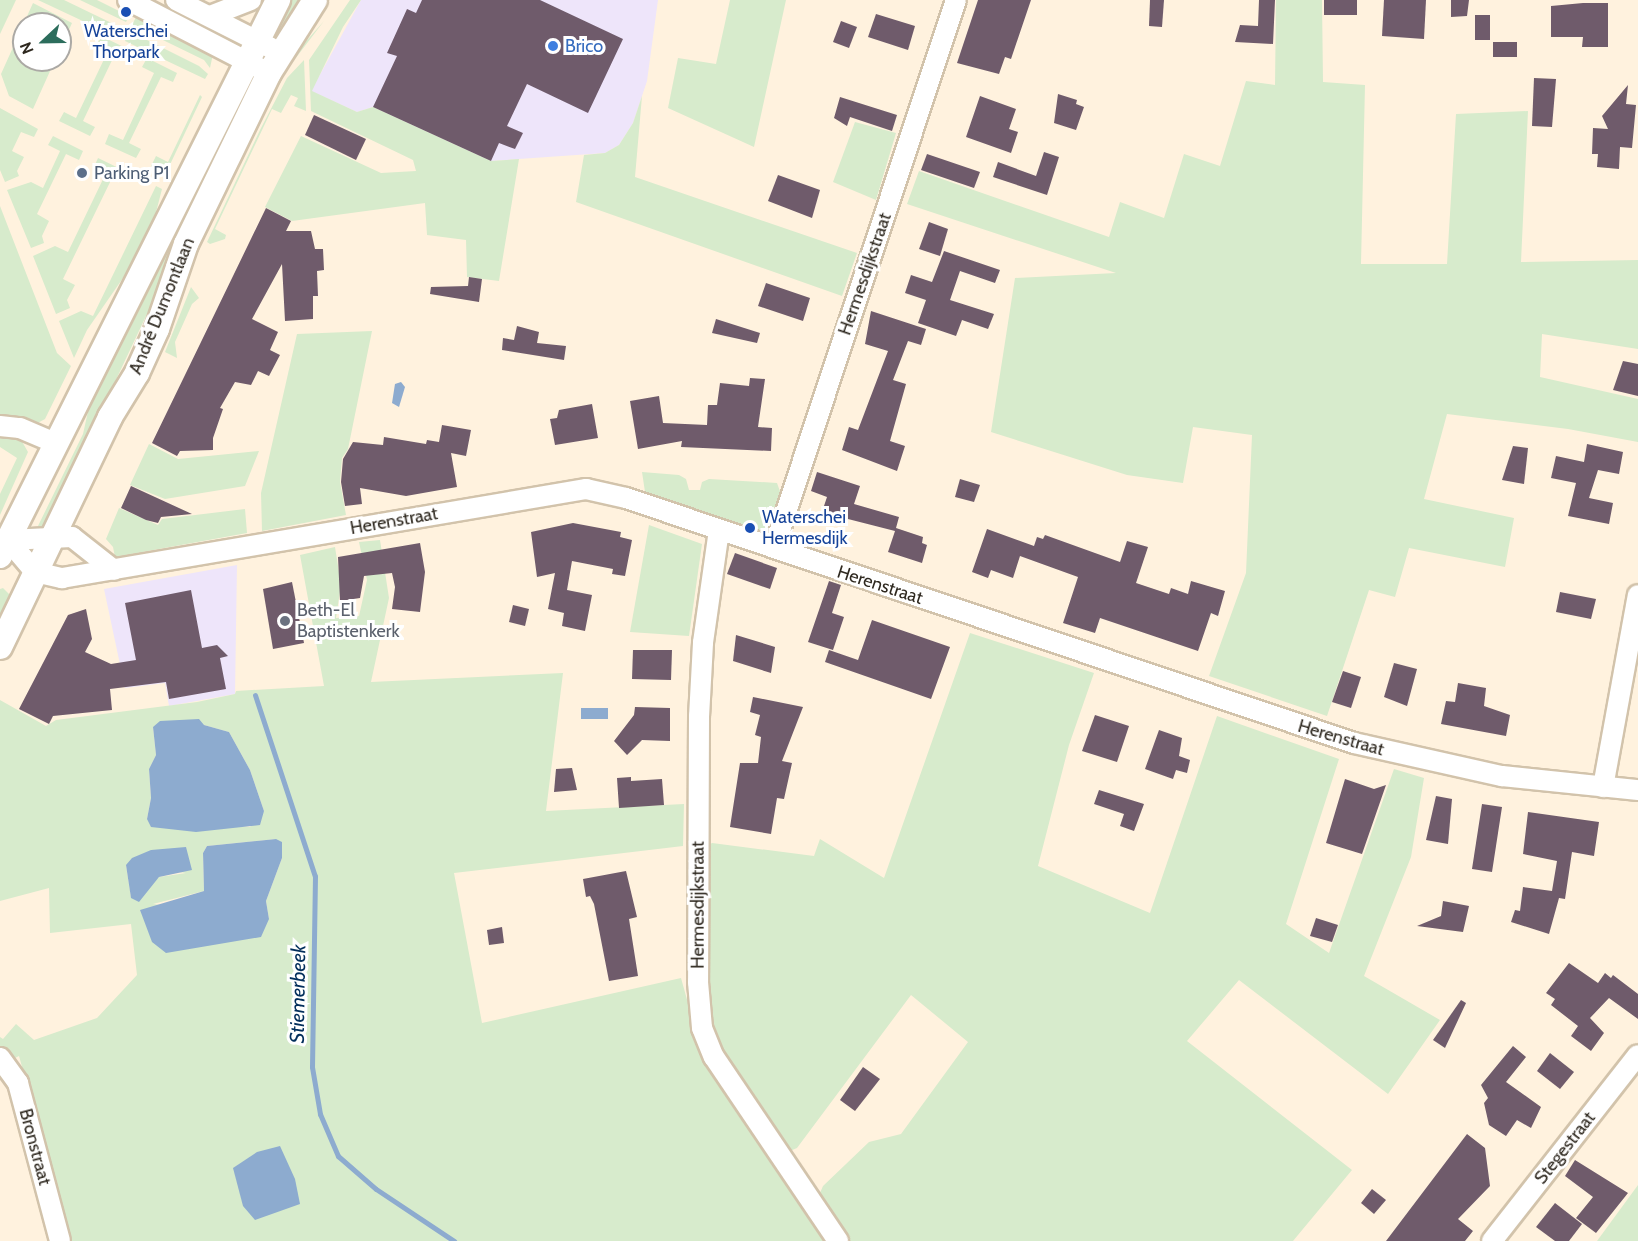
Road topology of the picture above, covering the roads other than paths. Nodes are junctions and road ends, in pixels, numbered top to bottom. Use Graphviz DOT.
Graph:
graph roads {
  1 [pos="128,0"];
  2 [pos="177,0"];
  3 [pos="251,0"];
  4 [pos="278,0"];
  5 [pos="315,0"];
  6 [pos="956,0"];
  7 [pos="210,16"];
  8 [pos="253,51"];
  9 [pos="276,63"];
  10 [pos="0,426"];
  11 [pos="55,443"];
  12 [pos="719,530"];
  13 [pos="50,540"];
  14 [pos="4,548"];
  15 [pos="774,548"];
  16 [pos="114,570"];
  17 [pos="34,572"];
  18 [pos="1638,595"];
  19 [pos="0,647"];
  20 [pos="1603,787"];
  21 [pos="1638,790"];
  22 [pos="1638,1055"];
  23 [pos="0,1058"];
  24 [pos="60,1241"];
  25 [pos="838,1241"];
  26 [pos="1492,1241"];
  1 -- 8 [label="street"];
  2 -- 7 [label="street"];
  3 -- 7 [label="street"];
  4 -- 8 [label="main road, André Dumontlaan"];
  5 -- 9 [label="main road, André Dumontlaan"];
  6 -- 15 [label="street, Hermesdijkstraat"];
  7 -- 8 [label="street"];
  8 -- 9 [label="street"];
  8 -- 11 [label="main road, André Dumontlaan"];
  9 -- 13 [label="main road, André Dumontlaan"];
  10 -- 11 [label="street"];
  11 -- 14 [label="main road, André Dumontlaan"];
  12 -- 15 [label="street, Herenstraat"];
  12 -- 16 [label="street, Herenstraat"];
  12 -- 25 [label="street, Hermesdijkstraat"];
  13 -- 14 [label="street"];
  13 -- 16 [label="street"];
  13 -- 17 [label="main road, André Dumontlaan"];
  14 -- 17 [label="street"];
  15 -- 20 [label="street, Herenstraat"];
  16 -- 17 [label="street, Herenstraat"];
  17 -- 19 [label="main road, André Dumontlaan"];
  18 -- 20 [label="street"];
  20 -- 21 [label="street, Herenstraat"];
  22 -- 26 [label="street, Stegestraat"];
  23 -- 24 [label="street, Bronstraat"];
}
